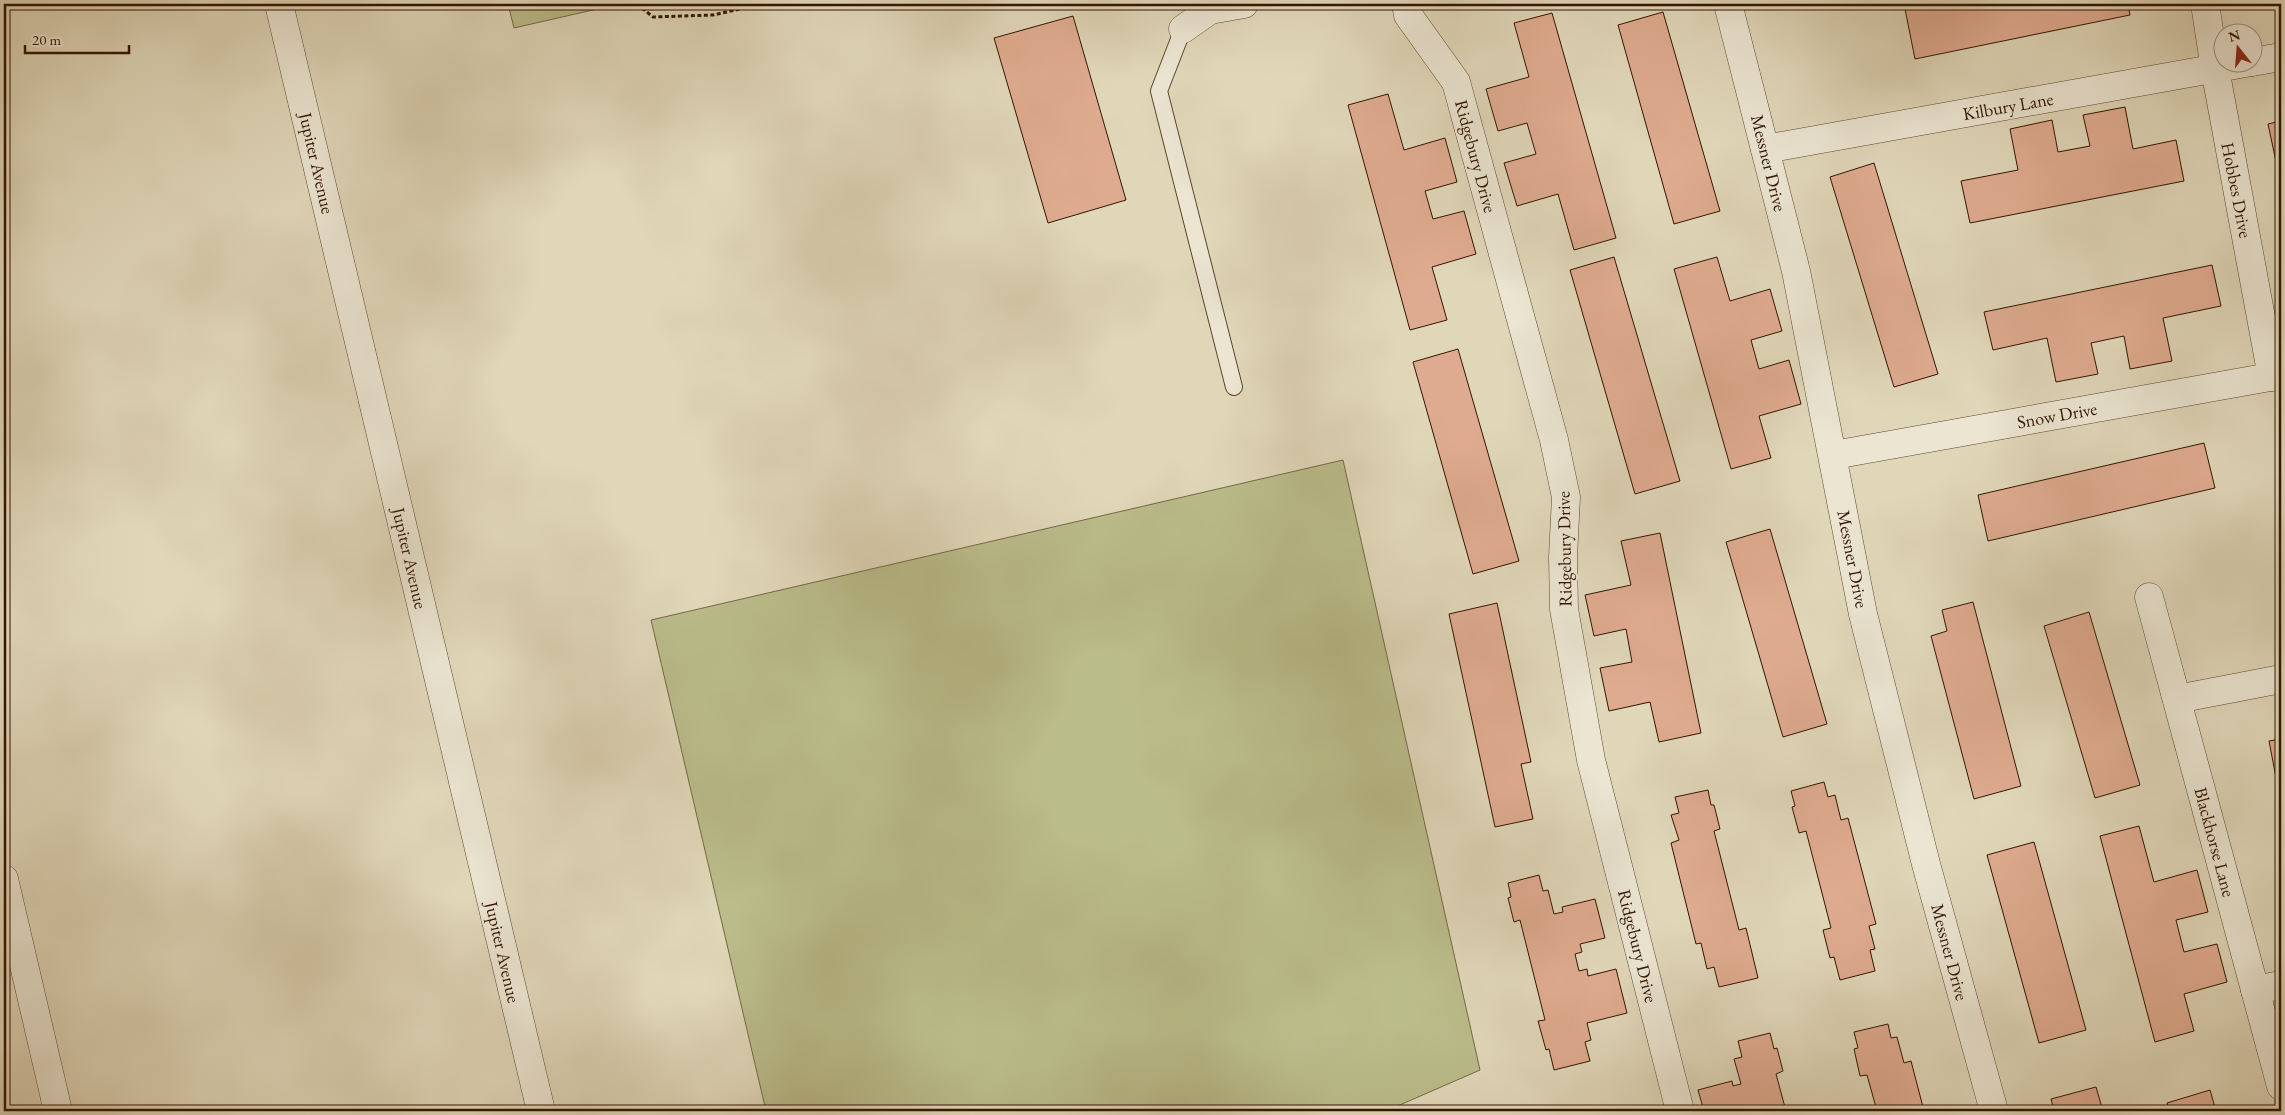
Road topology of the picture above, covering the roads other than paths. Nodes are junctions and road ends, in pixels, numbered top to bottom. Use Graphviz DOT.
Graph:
graph roads {
  1 [pos="279,4"];
  2 [pos="1244,4"];
  3 [pos="1406,4"];
  4 [pos="1728,4"];
  5 [pos="2205,4"];
  6 [pos="1183,29"];
  7 [pos="2212,50"];
  8 [pos="2281,57"];
  9 [pos="2262,60"];
  10 [pos="2212,70"];
  11 [pos="2216,72"];
  12 [pos="1765,149"];
  13 [pos="2277,376"];
  14 [pos="1234,387"];
  15 [pos="1834,455"];
  16 [pos="2149,598"];
  17 [pos="2281,679"];
  18 [pos="2176,699"];
  19 [pos="4,880"];
  20 [pos="2268,987"];
  21 [pos="2281,1086"];
  22 [pos="58,1111"];
  23 [pos="540,1111"];
  24 [pos="1680,1111"];
  25 [pos="1994,1111"];
  1 -- 23 [label="street, Jupiter Avenue"];
  2 -- 6 [label="street"];
  3 -- 24 [label="street, Ridgebury Drive"];
  4 -- 12 [label="street, Messner Drive"];
  5 -- 7 [label="street, Hobbes Drive"];
  6 -- 14 [label="lane"];
  8 -- 9 [label="street, Kilbury Lane"];
  10 -- 12 [label="street, Kilbury Lane"];
  11 -- 13 [label="street, Hobbes Drive"];
  12 -- 15 [label="street, Messner Drive"];
  13 -- 15 [label="street, Snow Drive"];
  15 -- 25 [label="street, Messner Drive"];
  16 -- 18 [label="street, Blackhorse Lane"];
  17 -- 18 [label="street"];
  18 -- 20 [label="street, Blackhorse Lane"];
  19 -- 22 [label="street"];
  20 -- 21 [label="street, Blackhorse Lane"];
}
